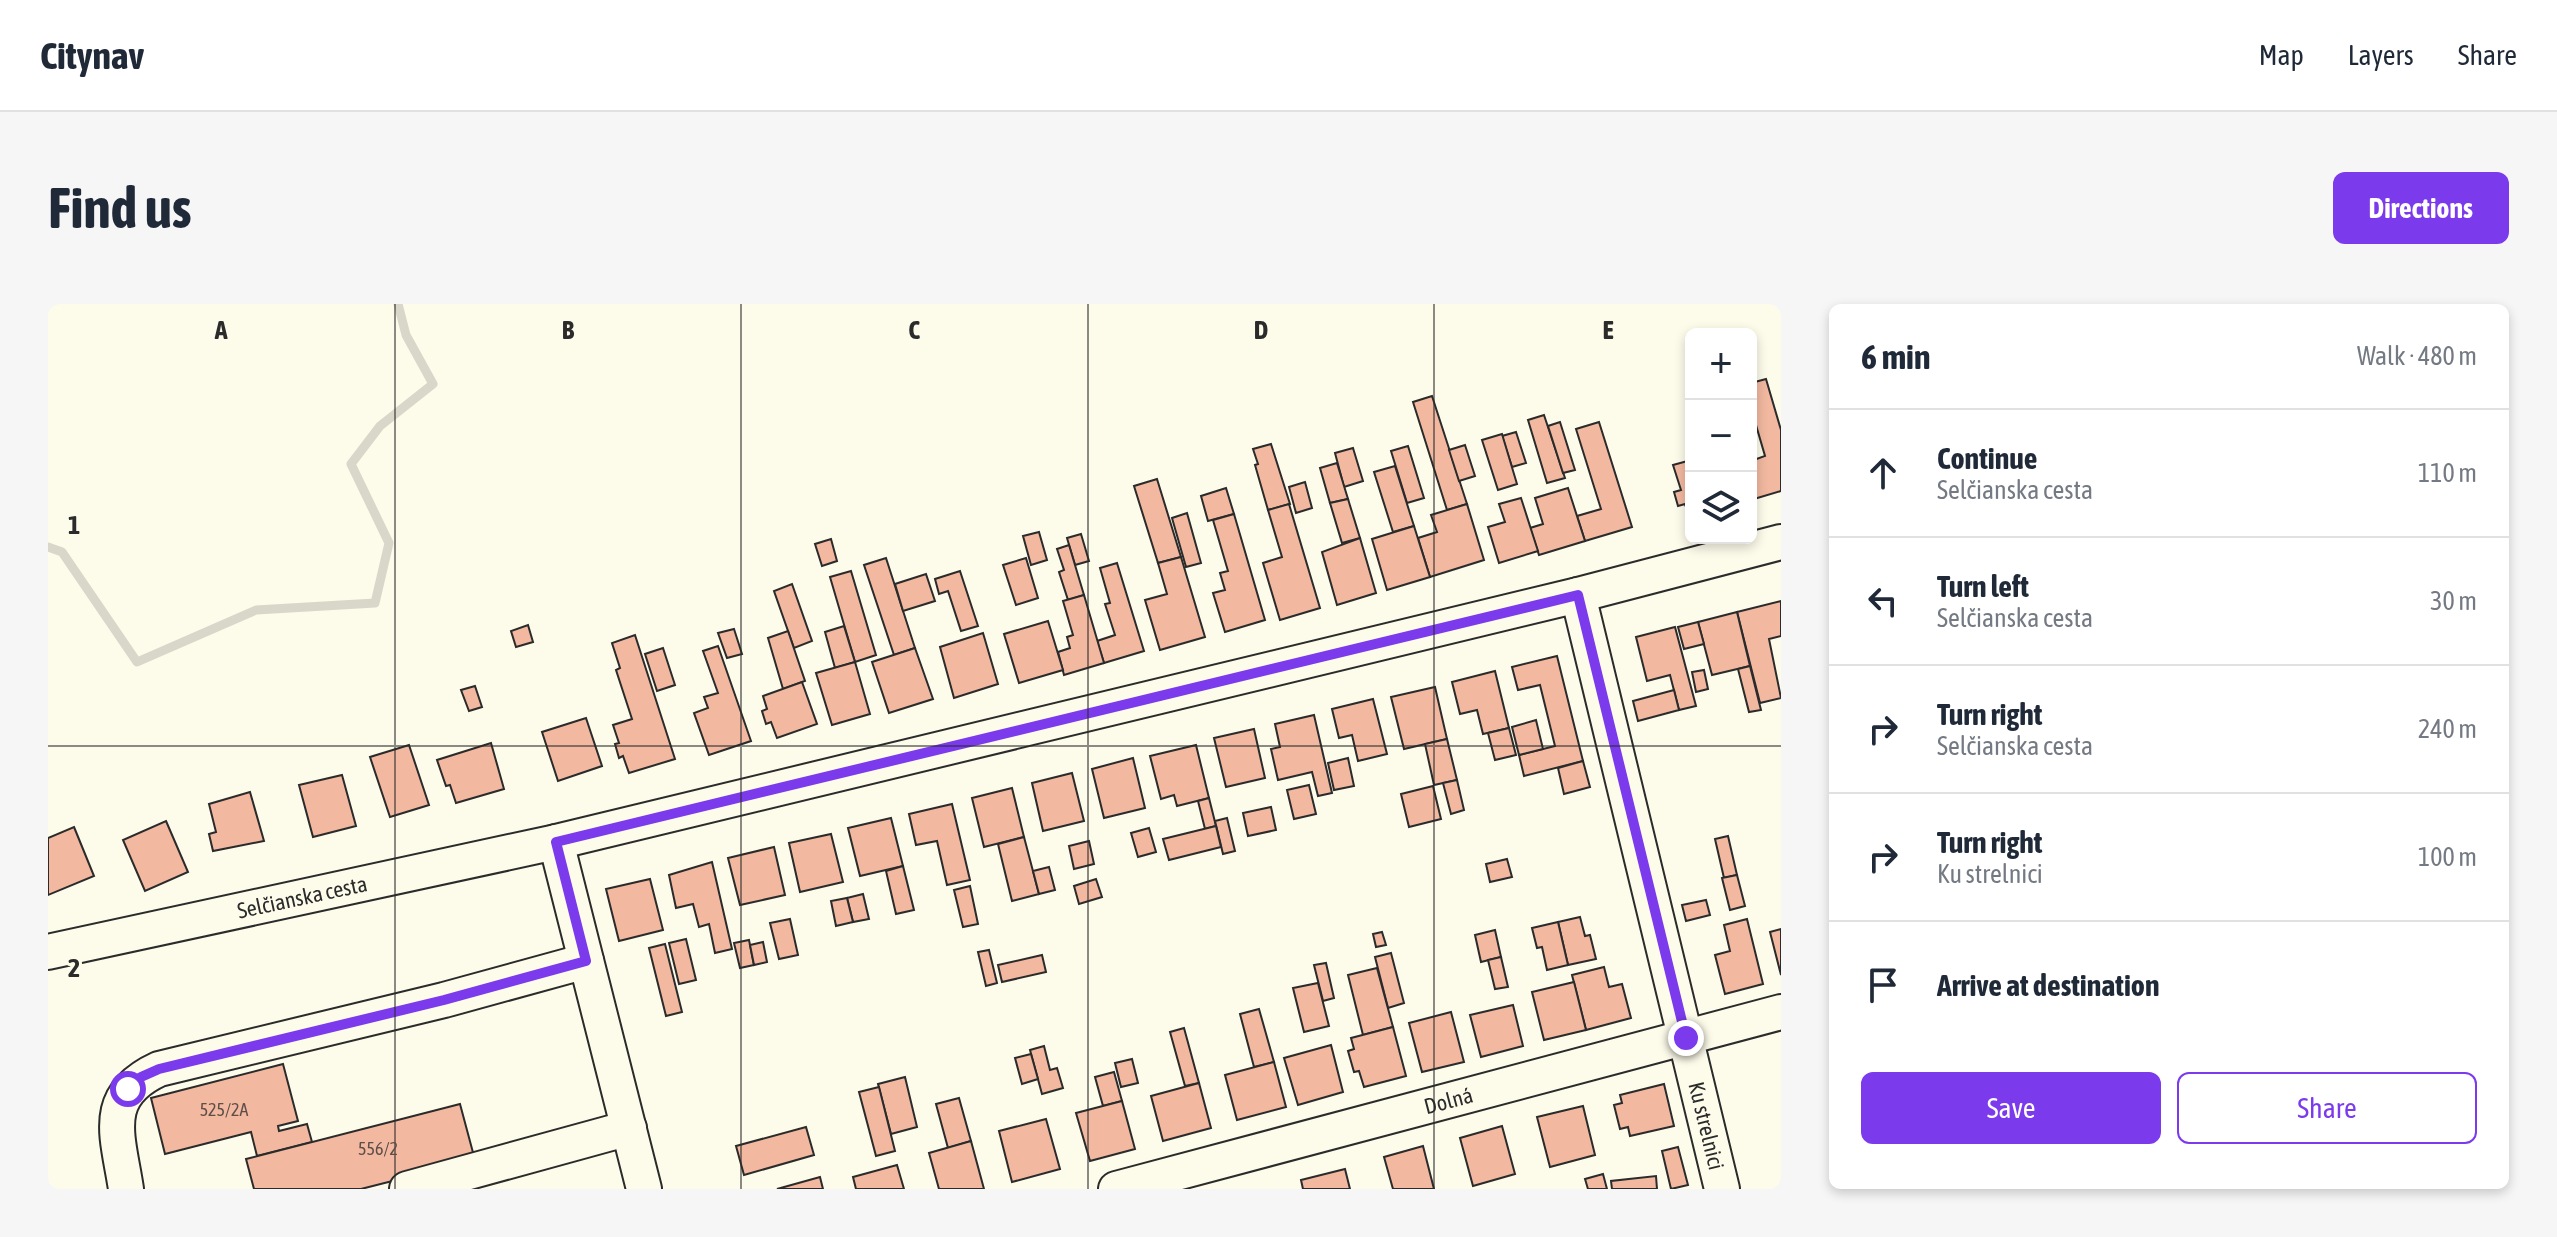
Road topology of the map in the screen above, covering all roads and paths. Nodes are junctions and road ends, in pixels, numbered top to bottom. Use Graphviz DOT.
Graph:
graph roads {
  1 [pos="1781,542"];
  2 [pos="1578,595"];
  3 [pos="556,842"];
  4 [pos="48,952"];
  5 [pos="586,961"];
  6 [pos="1781,1012"];
  7 [pos="1686,1038"];
  8 [pos="629,1128"];
  9 [pos="126,1189"];
  10 [pos="407,1189"];
  11 [pos="644,1189"];
  12 [pos="1116,1189"];
  13 [pos="1722,1189"];
  1 -- 2 [label="street, Selčianska cesta"];
  2 -- 3 [label="street, Selčianska cesta"];
  2 -- 7 [label="street, Ku strelnici"];
  3 -- 4 [label="street, Selčianska cesta"];
  3 -- 5 [label="street"];
  5 -- 8 [label="street"];
  5 -- 9 [label="street"];
  6 -- 7 [label="street, Dolná"];
  7 -- 12 [label="street, Dolná"];
  7 -- 13 [label="street, Ku strelnici"];
  8 -- 10 [label="street"];
  8 -- 11 [label="street"];
}
